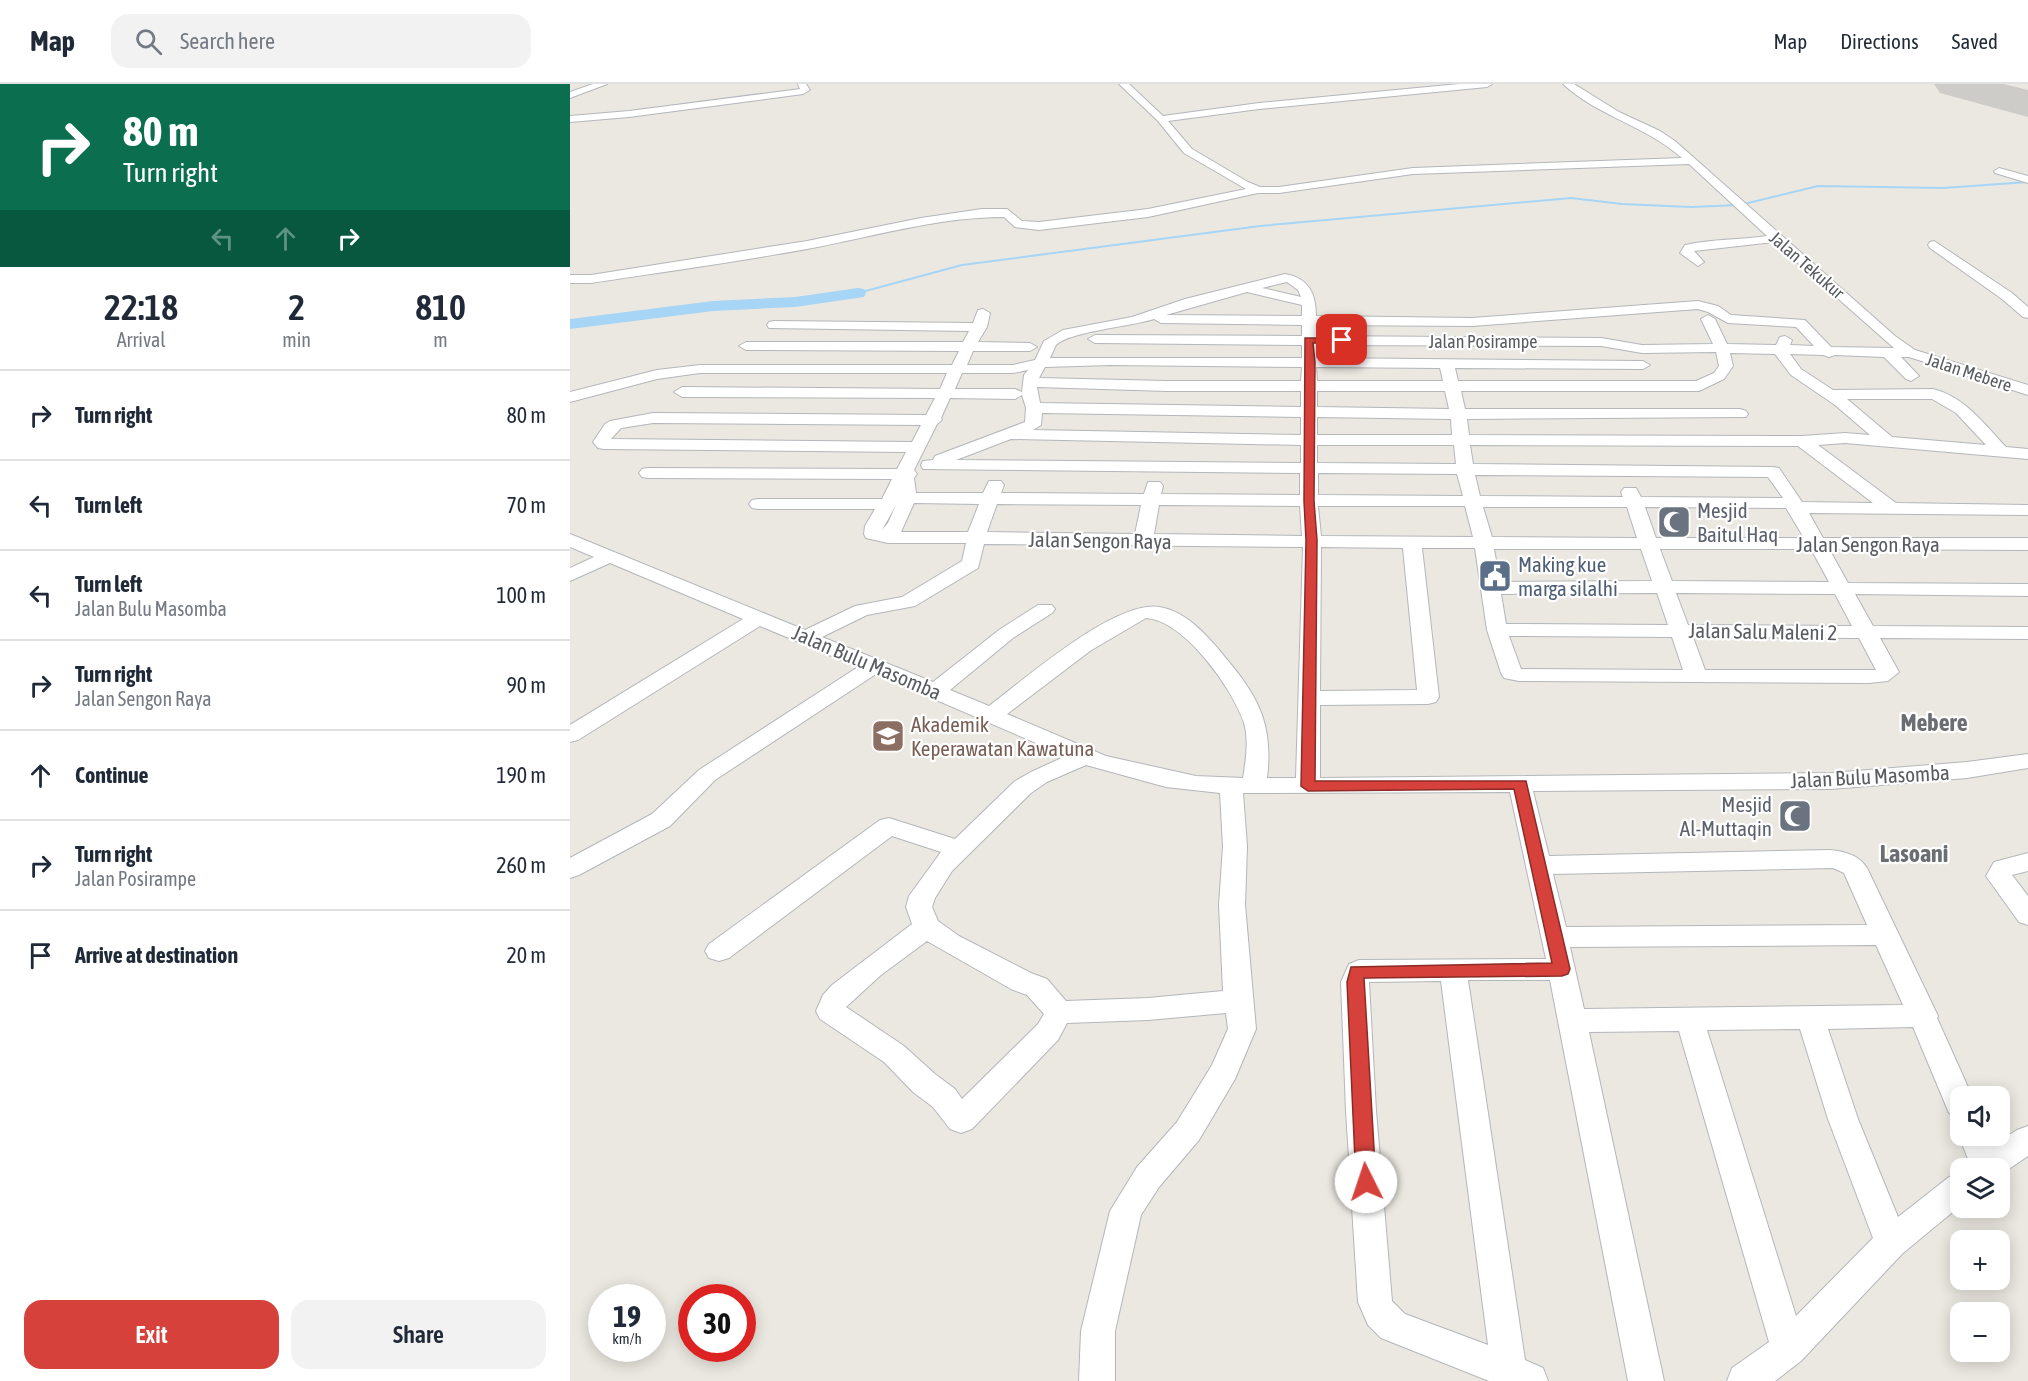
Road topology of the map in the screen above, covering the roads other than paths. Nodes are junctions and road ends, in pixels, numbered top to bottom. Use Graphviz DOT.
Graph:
graph roads {
  1 [pos="602,84"];
  2 [pos="1124,84"];
  3 [pos="1487,84"];
  4 [pos="1568,84"];
  5 [pos="801,85"];
  6 [pos="724,88"];
  7 [pos="570,95"];
  8 [pos="728,100"];
  9 [pos="1161,118"];
  10 [pos="570,119"];
  11 [pos="1692,161"];
  12 [pos="1529,166"];
  13 [pos="1999,171"];
  14 [pos="1662,174"];
  15 [pos="1692,175"];
  16 [pos="1709,175"];
  17 [pos="2028,180"];
  18 [pos="1257,190"];
  19 [pos="1776,238"];
  20 [pos="1934,245"];
  21 [pos="1698,262"];
  22 [pos="570,279"];
  23 [pos="2028,314"];
  24 [pos="1142,319"];
  25 [pos="1708,319"];
  26 [pos="1310,320"];
  27 [pos="1428,322"];
  28 [pos="1797,322"];
  29 [pos="774,325"];
  30 [pos="869,326"];
  31 [pos="1055,339"];
  32 [pos="1174,339"];
  33 [pos="1308,340"];
  34 [pos="1434,342"];
  35 [pos="1572,342"];
  36 [pos="746,346"];
  37 [pos="857,346"];
  38 [pos="1030,347"];
  39 [pos="968,348"];
  40 [pos="1722,348"];
  41 [pos="1781,350"];
  42 [pos="1829,353"];
  43 [pos="1889,353"];
  44 [pos="1910,353"];
  45 [pos="1170,361"];
  46 [pos="1311,362"];
  47 [pos="1041,363"];
  48 [pos="1442,364"];
  49 [pos="1581,364"];
  50 [pos="1643,364"];
  51 [pos="843,369"];
  52 [pos="957,369"];
  53 [pos="1911,376"];
  54 [pos="1031,382"];
  55 [pos="1167,386"];
  56 [pos="1309,386"];
  57 [pos="1451,387"];
  58 [pos="1590,388"];
  59 [pos="2028,390"];
  60 [pos="682,392"];
  61 [pos="827,393"];
  62 [pos="947,394"];
  63 [pos="1014,394"];
  64 [pos="1831,395"];
  65 [pos="570,397"];
  66 [pos="1034,408"];
  67 [pos="1164,410"];
  68 [pos="1309,412"];
  69 [pos="1458,414"];
  70 [pos="1599,414"];
  71 [pos="1740,414"];
  72 [pos="813,418"];
  73 [pos="934,420"];
  74 [pos="1935,433"];
  75 [pos="1982,433"];
  76 [pos="1012,435"];
  77 [pos="1163,438"];
  78 [pos="1309,440"];
  79 [pos="1461,441"];
  80 [pos="1610,441"];
  81 [pos="1802,441"];
  82 [pos="1888,442"];
  83 [pos="792,445"];
  84 [pos="918,447"];
  85 [pos="2001,452"];
  86 [pos="2028,454"];
  87 [pos="929,465"];
  88 [pos="1002,466"];
  89 [pos="1158,467"];
  90 [pos="1309,470"];
  91 [pos="1465,471"];
  92 [pos="1624,472"];
  93 [pos="648,473"];
  94 [pos="773,473"];
  95 [pos="901,474"];
  96 [pos="989,497"];
  97 [pos="907,498"];
  98 [pos="1151,499"];
  99 [pos="1309,501"];
  100 [pos="1474,502"];
  101 [pos="758,504"];
  102 [pos="888,504"];
  103 [pos="1633,504"];
  104 [pos="1794,505"];
  105 [pos="1890,507"];
  106 [pos="2028,510"];
  107 [pos="888,537"];
  108 [pos="975,539"];
  109 [pos="570,540"];
  110 [pos="1312,540"];
  111 [pos="1143,541"];
  112 [pos="1412,542"];
  113 [pos="1484,543"];
  114 [pos="1646,543"];
  115 [pos="1816,543"];
  116 [pos="2028,544"];
  117 [pos="608,557"];
  118 [pos="570,574"];
  119 [pos="1665,587"];
  120 [pos="1489,588"];
  121 [pos="1840,589"];
  122 [pos="2028,590"];
  123 [pos="1045,609"];
  124 [pos="758,618"];
  125 [pos="1497,630"];
  126 [pos="1679,630"];
  127 [pos="1866,633"];
  128 [pos="2028,633"];
  129 [pos="806,638"];
  130 [pos="874,666"];
  131 [pos="1696,675"];
  132 [pos="935,691"];
  133 [pos="1309,698"];
  134 [pos="992,715"];
  135 [pos="570,735"];
  136 [pos="1087,756"];
  137 [pos="2028,761"];
  138 [pos="1521,784"];
  139 [pos="1243,786"];
  140 [pos="1308,786"];
  141 [pos="958,849"];
  142 [pos="2028,862"];
  143 [pos="1539,865"];
  144 [pos="570,869"];
  145 [pos="2028,915"];
  146 [pos="927,927"];
  147 [pos="1884,935"];
  148 [pos="1555,937"];
  149 [pos="720,951"];
  150 [pos="1453,969"];
  151 [pos="1562,969"];
  152 [pos="1238,1001"];
  153 [pos="1059,1012"];
  154 [pos="1924,1016"];
  155 [pos="1810,1017"];
  156 [pos="1690,1020"];
  157 [pos="1572,1021"];
  158 [pos="1953,1086"];
  159 [pos="2028,1139"];
  160 [pos="1999,1158"];
  161 [pos="1950,1195"];
  162 [pos="1891,1242"];
  163 [pos="1789,1349"];
  164 [pos="1519,1376"];
  165 [pos="1097,1381"];
  166 [pos="1647,1381"];
  167 [pos="1745,1381"];
  1 -- 7 [label="street"];
  2 -- 9 [label="street"];
  3 -- 9 [label="street"];
  4 -- 11 [label="street, Jalan Tekukur"];
  5 -- 8 [label="street"];
  6 -- 8 [label="street"];
  8 -- 10 [label="street"];
  9 -- 18 [label="street"];
  11 -- 12 [label="street"];
  11 -- 16 [label="street, Jalan Tekukur"];
  12 -- 14 [label="street"];
  12 -- 18 [label="street"];
  13 -- 17 [label="street"];
  15 -- 16 [label="street"];
  16 -- 19 [label="street, Jalan Tekukur"];
  18 -- 22 [label="street"];
  19 -- 21 [label="street"];
  19 -- 44 [label="street, Jalan Tekukur"];
  20 -- 23 [label="street"];
  24 -- 26 [label="street"];
  24 -- 26 [label="street"];
  24 -- 31 [label="street"];
  25 -- 40 [label="street"];
  26 -- 27 [label="street"];
  26 -- 33 [label="street"];
  27 -- 28 [label="street"];
  27 -- 34 [label="street"];
  28 -- 41 [label="street"];
  28 -- 42 [label="street"];
  29 -- 30 [label="street"];
  30 -- 37 [label="street"];
  30 -- 39 [label="street"];
  31 -- 32 [label="street, Jalan Posirampe"];
  31 -- 47 [label="street"];
  32 -- 33 [label="street, Jalan Posirampe"];
  32 -- 45 [label="street"];
  33 -- 34 [label="street, Jalan Posirampe"];
  33 -- 46 [label="street"];
  34 -- 35 [label="street, Jalan Posirampe"];
  34 -- 48 [label="street"];
  35 -- 40 [label="street, Jalan Posirampe"];
  35 -- 49 [label="street"];
  36 -- 37 [label="street"];
  37 -- 39 [label="street"];
  37 -- 51 [label="street"];
  38 -- 39 [label="street"];
  39 -- 52 [label="street"];
  40 -- 41 [label="street, Jalan Posirampe"];
  40 -- 58 [label="street"];
  41 -- 42 [label="street, Jalan Posirampe"];
  41 -- 64 [label="street"];
  42 -- 43 [label="street, Jalan Posirampe"];
  43 -- 44 [label="street, Jalan Posirampe"];
  43 -- 53 [label="street"];
  44 -- 59 [label="street, Jalan Mebere"];
  45 -- 46 [label="street"];
  45 -- 47 [label="street"];
  45 -- 55 [label="street"];
  46 -- 48 [label="street"];
  46 -- 56 [label="street"];
  47 -- 52 [label="street"];
  47 -- 54 [label="street"];
  48 -- 49 [label="street"];
  48 -- 57 [label="street"];
  49 -- 50 [label="street"];
  49 -- 58 [label="street"];
  51 -- 52 [label="street"];
  51 -- 61 [label="street"];
  51 -- 65 [label="street"];
  52 -- 62 [label="street"];
  54 -- 55 [label="street"];
  54 -- 66 [label="street"];
  55 -- 56 [label="street"];
  55 -- 67 [label="street"];
  56 -- 57 [label="street"];
  56 -- 68 [label="street"];
  57 -- 58 [label="street"];
  57 -- 69 [label="street"];
  58 -- 70 [label="street"];
  60 -- 61 [label="street"];
  61 -- 62 [label="street"];
  61 -- 72 [label="street"];
  62 -- 63 [label="street"];
  62 -- 73 [label="street"];
  64 -- 75 [label="street"];
  64 -- 82 [label="street"];
  66 -- 67 [label="street"];
  66 -- 76 [label="street"];
  67 -- 68 [label="street"];
  67 -- 77 [label="street"];
  68 -- 69 [label="street"];
  68 -- 78 [label="street"];
  69 -- 70 [label="street"];
  69 -- 79 [label="street"];
  70 -- 71 [label="street"];
  70 -- 80 [label="street"];
  72 -- 73 [label="street"];
  72 -- 83 [label="street"];
  72 -- 83 [label="street"];
  73 -- 84 [label="street"];
  74 -- 75 [label="street"];
  75 -- 85 [label="street"];
  76 -- 77 [label="street"];
  76 -- 87 [label="street"];
  77 -- 78 [label="street"];
  77 -- 89 [label="street"];
  78 -- 79 [label="street"];
  78 -- 90 [label="street"];
  79 -- 80 [label="street"];
  79 -- 91 [label="street"];
  80 -- 81 [label="street"];
  80 -- 92 [label="street"];
  81 -- 82 [label="street"];
  81 -- 105 [label="street"];
  82 -- 85 [label="street"];
  83 -- 84 [label="street"];
  83 -- 94 [label="street"];
  84 -- 95 [label="street"];
  85 -- 86 [label="street"];
  87 -- 88 [label="street"];
  87 -- 97 [label="street"];
  88 -- 89 [label="street"];
  88 -- 96 [label="street"];
  89 -- 90 [label="street"];
  89 -- 98 [label="street"];
  90 -- 91 [label="street"];
  90 -- 99 [label="street"];
  91 -- 92 [label="street"];
  91 -- 100 [label="street"];
  92 -- 103 [label="street"];
  92 -- 104 [label="street"];
  93 -- 94 [label="street"];
  94 -- 95 [label="street"];
  95 -- 102 [label="street"];
  96 -- 97 [label="street"];
  96 -- 98 [label="street"];
  96 -- 108 [label="street"];
  97 -- 107 [label="street"];
  98 -- 99 [label="street"];
  98 -- 111 [label="street"];
  99 -- 100 [label="street"];
  99 -- 110 [label="street"];
  100 -- 103 [label="street"];
  100 -- 113 [label="street"];
  101 -- 102 [label="street"];
  102 -- 107 [label="street"];
  103 -- 104 [label="street"];
  103 -- 114 [label="street"];
  104 -- 105 [label="street"];
  104 -- 115 [label="street"];
  105 -- 106 [label="street"];
  107 -- 108 [label="street, Jalan Sengon Raya"];
  108 -- 111 [label="street, Jalan Sengon Raya"];
  108 -- 129 [label="street"];
  109 -- 117 [label="street, Jalan Bulu Masomba"];
  110 -- 111 [label="street, Jalan Sengon Raya"];
  110 -- 112 [label="street, Jalan Sengon Raya"];
  110 -- 133 [label="street"];
  112 -- 113 [label="street, Jalan Sengon Raya"];
  112 -- 133 [label="street"];
  113 -- 114 [label="street, Jalan Sengon Raya"];
  113 -- 120 [label="street"];
  114 -- 115 [label="street, Jalan Sengon Raya"];
  114 -- 119 [label="street"];
  115 -- 116 [label="street, Jalan Sengon Raya"];
  115 -- 121 [label="street"];
  117 -- 118 [label="street"];
  117 -- 124 [label="street, Jalan Bulu Masomba"];
  119 -- 120 [label="street"];
  119 -- 121 [label="street"];
  119 -- 126 [label="street"];
  120 -- 125 [label="street"];
  121 -- 122 [label="street"];
  121 -- 127 [label="street"];
  123 -- 132 [label="street"];
  124 -- 129 [label="street, Jalan Bulu Masomba"];
  124 -- 135 [label="street"];
  125 -- 126 [label="street, Jalan Salu Maleni 2"];
  125 -- 131 [label="street"];
  126 -- 127 [label="street, Jalan Salu Maleni 2"];
  126 -- 131 [label="street"];
  127 -- 128 [label="street, Jalan Salu Maleni 2"];
  127 -- 131 [label="street"];
  129 -- 130 [label="street, Jalan Bulu Masomba"];
  130 -- 132 [label="street, Jalan Bulu Masomba"];
  130 -- 144 [label="street"];
  132 -- 134 [label="street, Jalan Bulu Masomba"];
  133 -- 140 [label="street"];
  134 -- 136 [label="street, Jalan Bulu Masomba"];
  134 -- 139 [label="street"];
  136 -- 139 [label="street, Jalan Bulu Masomba"];
  136 -- 141 [label="street"];
  137 -- 138 [label="street, Jalan Bulu Masomba"];
  138 -- 140 [label="street, Jalan Bulu Masomba"];
  138 -- 143 [label="street"];
  139 -- 140 [label="street, Jalan Bulu Masomba"];
  139 -- 152 [label="street"];
  141 -- 146 [label="street"];
  141 -- 149 [label="street"];
  142 -- 145 [label="street"];
  143 -- 147 [label="street"];
  143 -- 148 [label="street"];
  146 -- 153 [label="street"];
  146 -- 153 [label="street"];
  147 -- 148 [label="street"];
  147 -- 154 [label="street"];
  148 -- 151 [label="street"];
  150 -- 151 [label="street"];
  150 -- 164 [label="street"];
  150 -- 164 [label="street"];
  151 -- 157 [label="street"];
  152 -- 153 [label="street"];
  152 -- 165 [label="street"];
  154 -- 155 [label="street"];
  154 -- 158 [label="street"];
  155 -- 156 [label="street"];
  155 -- 162 [label="street"];
  156 -- 157 [label="street"];
  156 -- 163 [label="street"];
  157 -- 166 [label="street"];
  159 -- 160 [label="street"];
  161 -- 162 [label="street"];
  162 -- 163 [label="street"];
  163 -- 167 [label="street"];
}
